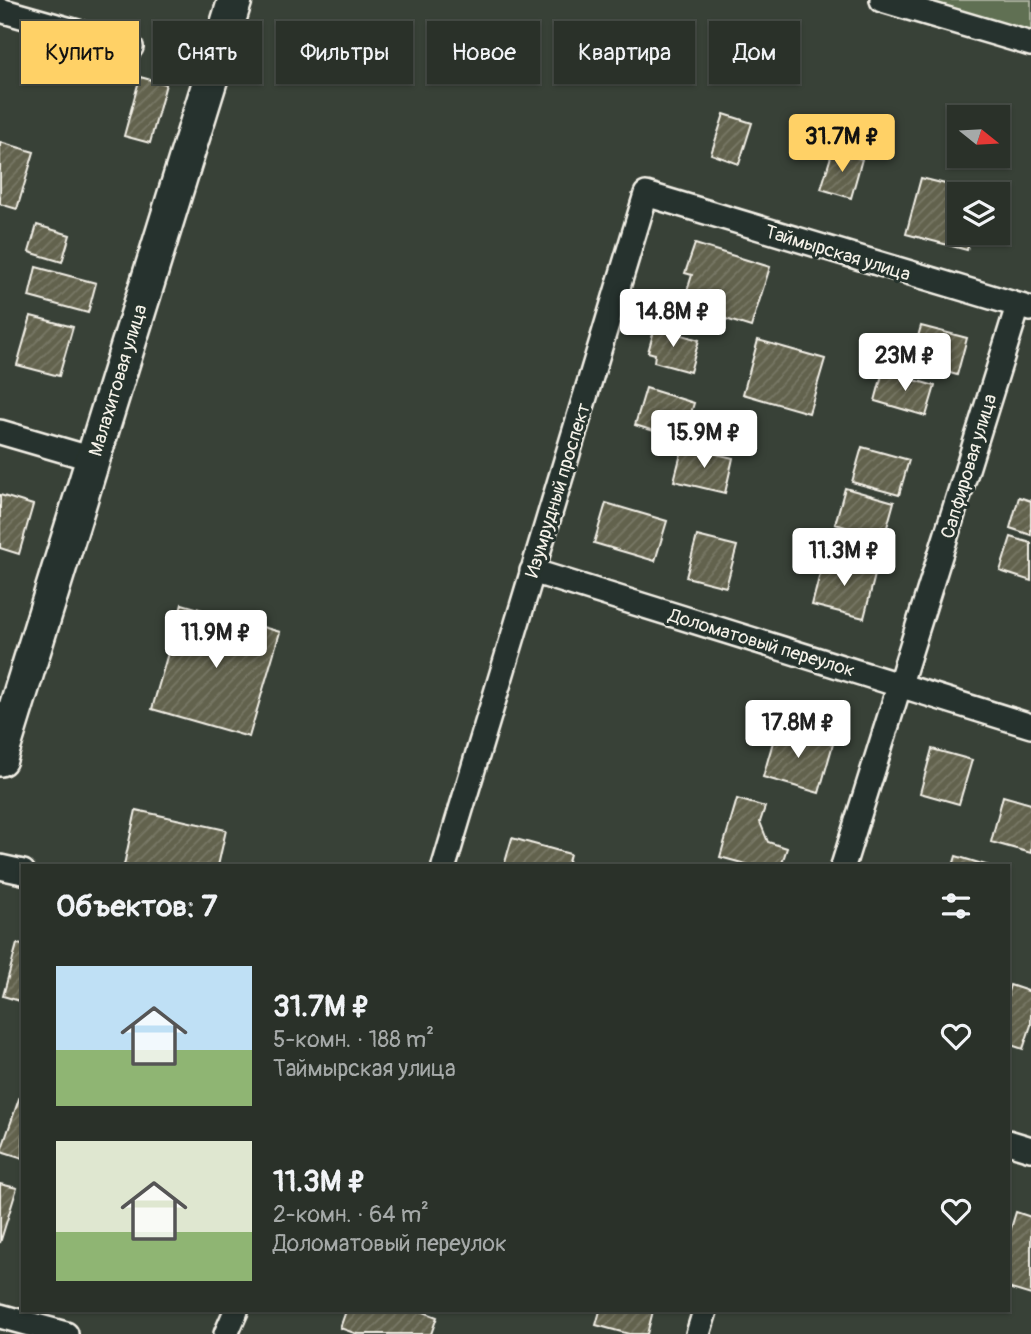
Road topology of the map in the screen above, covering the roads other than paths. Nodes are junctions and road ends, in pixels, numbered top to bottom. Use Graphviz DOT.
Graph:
graph roads {
  1 [pos="235,0"];
  2 [pos="882,0"];
  3 [pos="0,10"];
  4 [pos="39,21"];
  5 [pos="1031,44"];
  6 [pos="646,194"];
  7 [pos="1024,307"];
  8 [pos="0,432"];
  9 [pos="93,459"];
  10 [pos="532,571"];
  11 [pos="900,685"];
  12 [pos="1031,726"];
  13 [pos="0,759"];
  14 [pos="445,864"];
  15 [pos="844,864"];
  16 [pos="0,867"];
  17 [pos="21,872"];
  18 [pos="1010,1143"];
  19 [pos="1031,1149"];
  20 [pos="236,1312"];
  21 [pos="705,1312"];
  22 [pos="0,1316"];
  23 [pos="66,1334"];
  24 [pos="226,1334"];
  25 [pos="698,1334"];
  1 -- 9 [label="street, Малахитовая улица"];
  2 -- 5 [label="street"];
  3 -- 4 [label="street"];
  6 -- 7 [label="street, Таймырская улица"];
  6 -- 10 [label="street, Изумрудный проспект"];
  7 -- 11 [label="street, Сапфировая улица"];
  8 -- 9 [label="street"];
  9 -- 13 [label="street, Малахитовая улица"];
  10 -- 11 [label="street, Доломатовый переулок"];
  10 -- 14 [label="street, Изумрудный проспект"];
  11 -- 12 [label="street, Доломатовый переулок"];
  11 -- 15 [label="street, Сапфировая улица"];
  16 -- 17 [label="street"];
  18 -- 19 [label="street"];
  20 -- 24 [label="street"];
  21 -- 25 [label="street"];
  22 -- 23 [label="street"];
}
